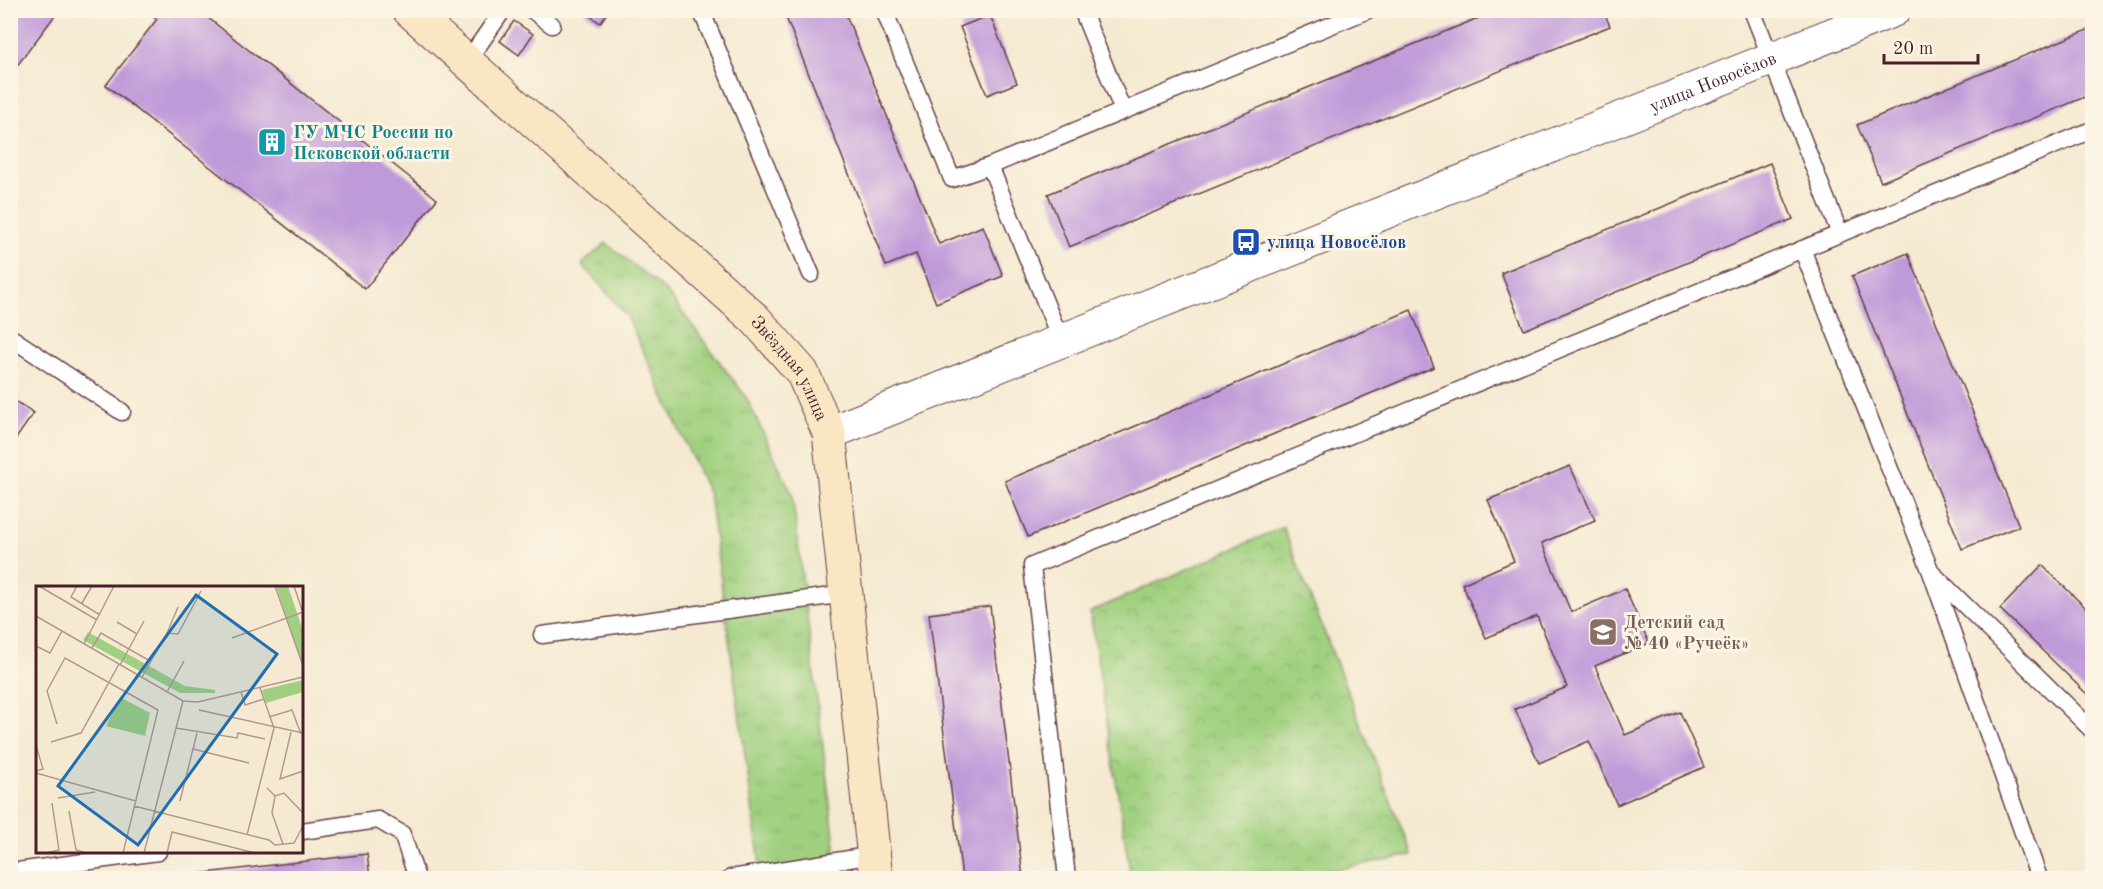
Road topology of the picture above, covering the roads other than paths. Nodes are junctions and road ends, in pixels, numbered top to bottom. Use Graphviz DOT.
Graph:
graph roads {
  1 [pos="409,10"];
  2 [pos="503,10"];
  3 [pos="532,10"];
  4 [pos="701,10"];
  5 [pos="884,10"];
  6 [pos="1082,10"];
  7 [pos="1368,10"];
  8 [pos="1752,10"];
  9 [pos="1894,10"];
  10 [pos="552,25"];
  11 [pos="1771,59"];
  12 [pos="467,62"];
  13 [pos="1123,111"];
  14 [pos="2092,130"];
  15 [pos="990,165"];
  16 [pos="1840,234"];
  17 [pos="1802,249"];
  18 [pos="811,274"];
  19 [pos="10,337"];
  20 [pos="1061,341"];
  21 [pos="122,412"];
  22 [pos="829,433"];
  23 [pos="1931,572"];
  24 [pos="846,594"];
  25 [pos="542,635"];
  26 [pos="2092,730"];
  27 [pos="303,831"];
  28 [pos="151,853"];
  29 [pos="875,867"];
  30 [pos="10,872"];
  31 [pos="417,879"];
  32 [pos="730,879"];
  33 [pos="1067,879"];
  34 [pos="2039,879"];
  1 -- 12 [label="street, Звёздная улица"];
  2 -- 12 [label="lane"];
  3 -- 10 [label="lane"];
  4 -- 18 [label="lane"];
  5 -- 15 [label="lane"];
  6 -- 13 [label="lane"];
  7 -- 13 [label="lane"];
  8 -- 11 [label="lane"];
  9 -- 11 [label="street, улица Новосёлов"];
  11 -- 16 [label="lane"];
  11 -- 20 [label="street, улица Новосёлов"];
  12 -- 22 [label="street, Звёздная улица"];
  13 -- 15 [label="lane"];
  14 -- 16 [label="lane"];
  15 -- 20 [label="lane"];
  16 -- 17 [label="lane"];
  17 -- 23 [label="lane"];
  17 -- 33 [label="lane"];
  19 -- 21 [label="lane"];
  20 -- 22 [label="street, улица Новосёлов"];
  22 -- 24 [label="street, Звёздная улица"];
  23 -- 26 [label="lane"];
  23 -- 34 [label="lane"];
  24 -- 25 [label="lane"];
  24 -- 29 [label="street, Звёздная улица"];
  27 -- 31 [label="lane"];
  28 -- 30 [label="lane"];
  29 -- 32 [label="lane"];
}
